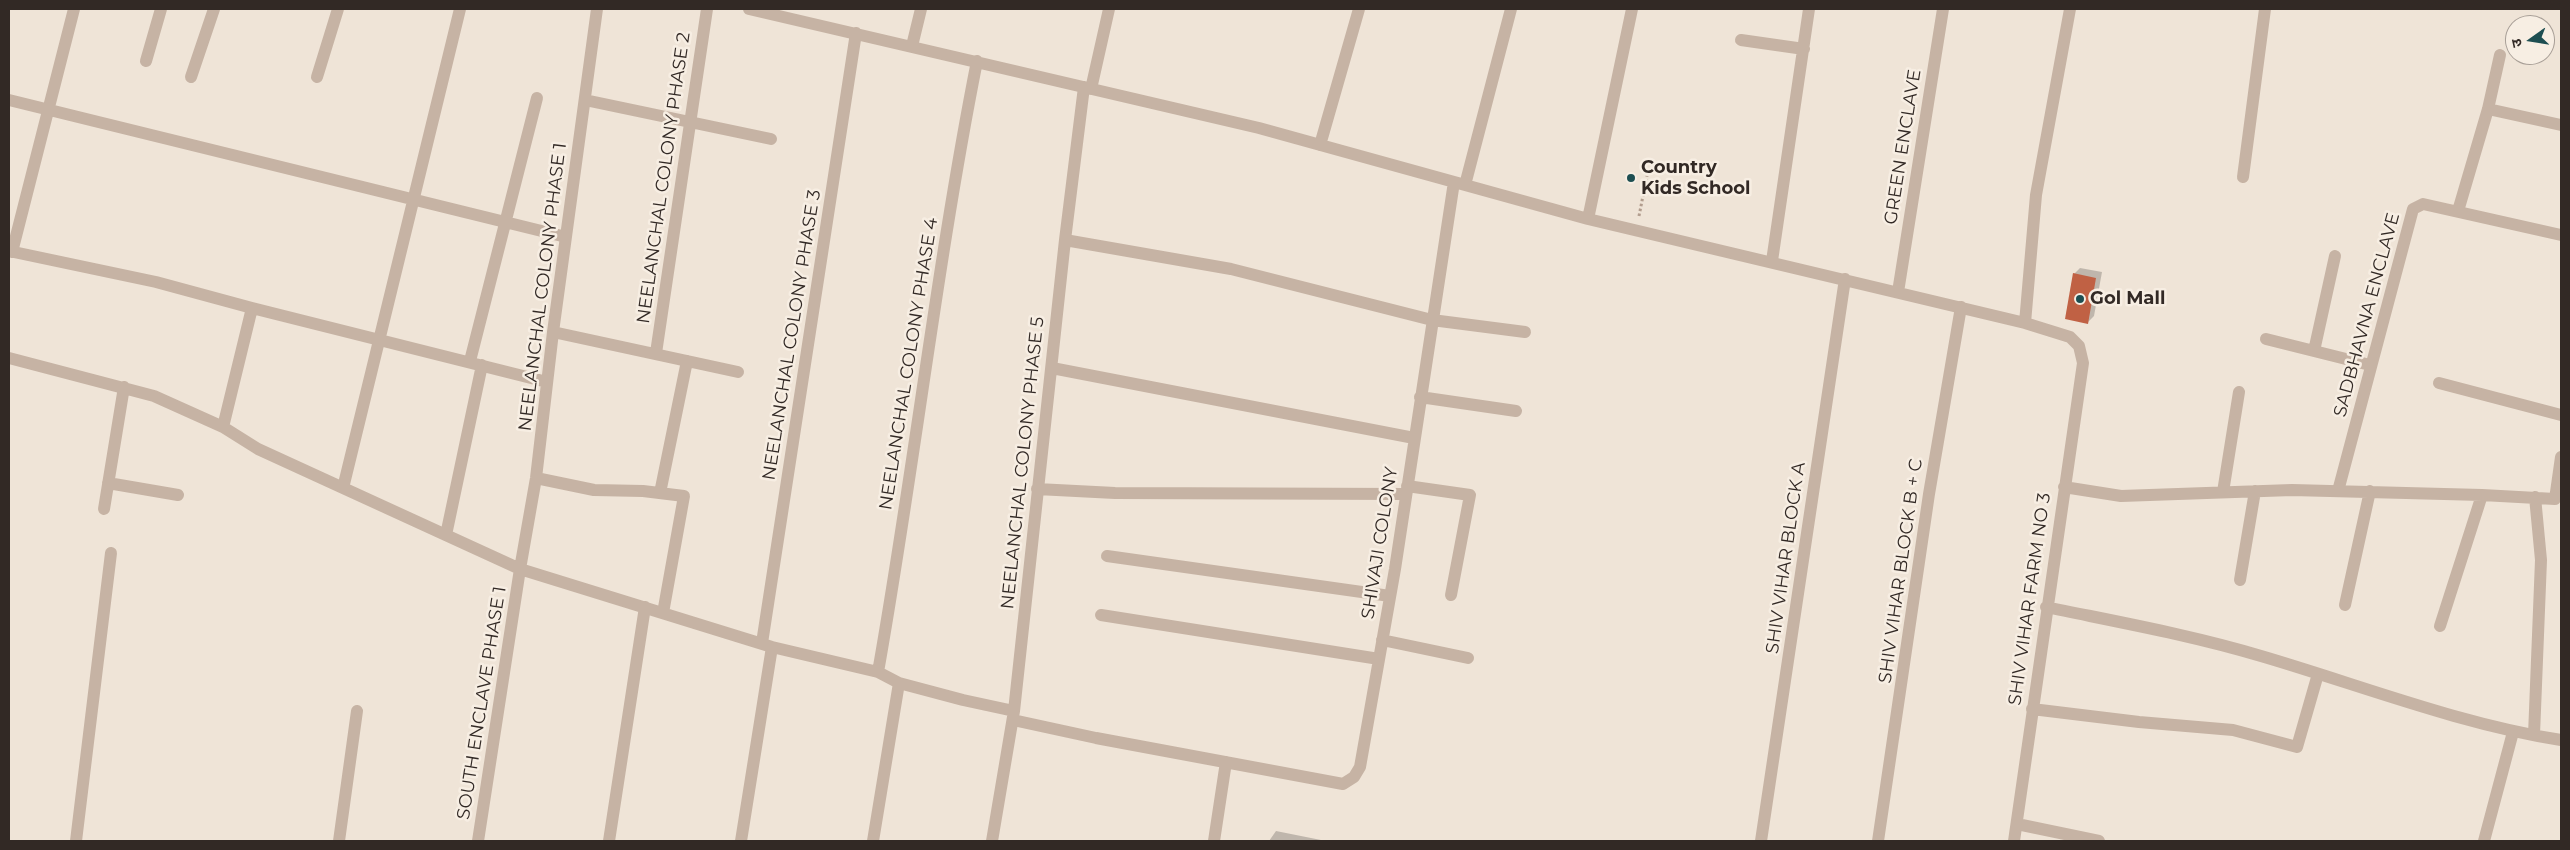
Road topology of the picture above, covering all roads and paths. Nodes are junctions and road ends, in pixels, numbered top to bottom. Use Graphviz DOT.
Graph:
graph roads {
  1 [pos="74,9"];
  2 [pos="161,9"];
  3 [pos="214,9"];
  4 [pos="338,9"];
  5 [pos="460,9"];
  6 [pos="597,9"];
  7 [pos="707,9"];
  8 [pos="749,9"];
  9 [pos="921,9"];
  10 [pos="1108,9"];
  11 [pos="1359,9"];
  12 [pos="1511,9"];
  13 [pos="1632,9"];
  14 [pos="1809,9"];
  15 [pos="1943,9"];
  16 [pos="2070,9"];
  17 [pos="2265,9"];
  18 [pos="856,33"];
  19 [pos="1740,40"];
  20 [pos="912,46"];
  21 [pos="1804,49"];
  22 [pos="2500,55"];
  23 [pos="146,61"];
  24 [pos="977,61"];
  25 [pos="191,76"];
  26 [pos="317,77"];
  27 [pos="1087,88"];
  28 [pos="537,98"];
  29 [pos="9,100"];
  30 [pos="585,100"];
  31 [pos="2488,109"];
  32 [pos="47,110"];
  33 [pos="691,121"];
  34 [pos="2561,125"];
  35 [pos="771,139"];
  36 [pos="1320,145"];
  37 [pos="1647,176"];
  38 [pos="2243,178"];
  39 [pos="1460,183"];
  40 [pos="413,199"];
  41 [pos="2458,211"];
  42 [pos="1588,219"];
  43 [pos="506,221"];
  44 [pos="1636,231"];
  45 [pos="2561,235"];
  46 [pos="566,237"];
  47 [pos="1065,240"];
  48 [pos="11,251"];
  49 [pos="2335,256"];
  50 [pos="1772,262"];
  51 [pos="1845,279"];
  52 [pos="1898,292"];
  53 [pos="1961,307"];
  54 [pos="252,308"];
  55 [pos="1432,320"];
  56 [pos="2025,323"];
  57 [pos="553,332"];
  58 [pos="1525,332"];
  59 [pos="2266,338"];
  60 [pos="379,339"];
  61 [pos="2314,351"];
  62 [pos="656,353"];
  63 [pos="9,358"];
  64 [pos="687,361"];
  65 [pos="476,363"];
  66 [pos="2370,365"];
  67 [pos="1052,368"];
  68 [pos="738,372"];
  69 [pos="547,382"];
  70 [pos="2439,382"];
  71 [pos="124,387"];
  72 [pos="2239,392"];
  73 [pos="1420,397"];
  74 [pos="1516,410"];
  75 [pos="2561,415"];
  76 [pos="223,427"];
  77 [pos="1414,438"];
  78 [pos="2561,457"];
  79 [pos="536,478"];
  80 [pos="108,483"];
  81 [pos="2064,487"];
  82 [pos="343,488"];
  83 [pos="1037,489"];
  84 [pos="1406,490"];
  85 [pos="2255,491"];
  86 [pos="2338,491"];
  87 [pos="2370,491"];
  88 [pos="2222,492"];
  89 [pos="660,493"];
  90 [pos="2482,494"];
  91 [pos="178,496"];
  92 [pos="2535,497"];
  93 [pos="104,509"];
  94 [pos="446,535"];
  95 [pos="111,553"];
  96 [pos="1107,556"];
  97 [pos="520,570"];
  98 [pos="2240,580"];
  99 [pos="1451,595"];
  100 [pos="1390,596"];
  101 [pos="2345,605"];
  102 [pos="646,607"];
  103 [pos="2046,608"];
  104 [pos="664,613"];
  105 [pos="1101,615"];
  106 [pos="2440,626"];
  107 [pos="1382,640"];
  108 [pos="767,645"];
  109 [pos="1468,658"];
  110 [pos="1379,660"];
  111 [pos="878,672"];
  112 [pos="2318,674"];
  113 [pos="899,683"];
  114 [pos="2032,708"];
  115 [pos="357,711"];
  116 [pos="1013,715"];
  117 [pos="2513,732"];
  118 [pos="2534,735"];
  119 [pos="2561,740"];
  120 [pos="1226,762"];
  121 [pos="2017,824"];
  122 [pos="76,841"];
  123 [pos="339,841"];
  124 [pos="478,841"];
  125 [pos="609,841"];
  126 [pos="741,841"];
  127 [pos="873,841"];
  128 [pos="992,841"];
  129 [pos="1214,841"];
  130 [pos="1761,841"];
  131 [pos="1878,841"];
  132 [pos="2014,841"];
  133 [pos="2100,841"];
  134 [pos="2484,841"];
  1 -- 32 [label="street"];
  2 -- 23 [label="street"];
  3 -- 25 [label="street"];
  4 -- 26 [label="street"];
  5 -- 40 [label="street"];
  6 -- 30 [label="street, NEELANCHAL COLONY PHASE 1"];
  7 -- 33 [label="street, NEELANCHAL COLONY PHASE 2"];
  8 -- 18 [label="street"];
  9 -- 20 [label="street"];
  10 -- 27 [label="street, NEELANCHAL COLONY PHASE 5"];
  11 -- 36 [label="street"];
  12 -- 39 [label="street, SHIVAJI COLONY"];
  13 -- 42 [label="street"];
  14 -- 21 [label="street"];
  15 -- 52 [label="street, GREEN ENCLAVE"];
  16 -- 56 [label="street"];
  17 -- 38 [label="street"];
  18 -- 20 [label="street"];
  18 -- 108 [label="street, NEELANCHAL COLONY PHASE 3"];
  19 -- 21 [label="street"];
  20 -- 24 [label="street"];
  21 -- 50 [label="street"];
  22 -- 31 [label="street"];
  24 -- 27 [label="street"];
  24 -- 111 [label="street, NEELANCHAL COLONY PHASE 4"];
  27 -- 36 [label="street"];
  27 -- 47 [label="street, NEELANCHAL COLONY PHASE 5"];
  28 -- 43 [label="street"];
  29 -- 32 [label="street"];
  30 -- 33 [label="street"];
  30 -- 46 [label="street, NEELANCHAL COLONY PHASE 1"];
  31 -- 34 [label="street"];
  31 -- 41 [label="street"];
  32 -- 40 [label="street"];
  32 -- 48 [label="street"];
  33 -- 35 [label="street"];
  33 -- 62 [label="street, NEELANCHAL COLONY PHASE 2"];
  36 -- 39 [label="street"];
  37 -- 44 [label="path"];
  39 -- 42 [label="street"];
  39 -- 55 [label="street, SHIVAJI COLONY"];
  40 -- 43 [label="street"];
  40 -- 60 [label="street"];
  41 -- 45 [label="street, SADBHAVNA ENCLAVE"];
  41 -- 66 [label="street, SADBHAVNA ENCLAVE"];
  42 -- 44 [label="street"];
  43 -- 46 [label="street"];
  43 -- 65 [label="street"];
  44 -- 50 [label="street"];
  46 -- 57 [label="street, NEELANCHAL COLONY PHASE 1"];
  47 -- 55 [label="street"];
  47 -- 67 [label="street, NEELANCHAL COLONY PHASE 5"];
  48 -- 54 [label="street"];
  49 -- 61 [label="street"];
  50 -- 51 [label="street"];
  51 -- 52 [label="street"];
  51 -- 130 [label="street, SHIV VIHAR BLOCK A"];
  52 -- 53 [label="street"];
  53 -- 56 [label="street"];
  53 -- 131 [label="street, SHIV VIHAR BLOCK B + C"];
  54 -- 60 [label="street"];
  54 -- 76 [label="street"];
  55 -- 58 [label="street"];
  55 -- 73 [label="street, SHIVAJI COLONY"];
  56 -- 81 [label="street, SHIV VIHAR FARM NO 3"];
  57 -- 62 [label="street"];
  57 -- 69 [label="street, NEELANCHAL COLONY PHASE 1"];
  59 -- 61 [label="street"];
  60 -- 65 [label="street"];
  60 -- 82 [label="street"];
  61 -- 66 [label="street"];
  62 -- 64 [label="street"];
  63 -- 71 [label="street, SHIVAJI COLONY"];
  64 -- 68 [label="street"];
  64 -- 89 [label="street"];
  65 -- 69 [label="street"];
  65 -- 94 [label="street"];
  66 -- 86 [label="street, SADBHAVNA ENCLAVE"];
  67 -- 77 [label="street"];
  67 -- 83 [label="street, NEELANCHAL COLONY PHASE 5"];
  69 -- 79 [label="street, NEELANCHAL COLONY PHASE 1"];
  70 -- 75 [label="street"];
  71 -- 76 [label="street, SHIVAJI COLONY"];
  71 -- 80 [label="street"];
  72 -- 88 [label="street"];
  73 -- 74 [label="street"];
  73 -- 77 [label="street, SHIVAJI COLONY"];
  76 -- 82 [label="street, SHIVAJI COLONY"];
  77 -- 84 [label="street, SHIVAJI COLONY"];
  78 -- 92 [label="street"];
  79 -- 89 [label="street"];
  79 -- 97 [label="street, NEELANCHAL COLONY PHASE 1"];
  80 -- 91 [label="street"];
  80 -- 93 [label="street"];
  81 -- 88 [label="street"];
  81 -- 103 [label="street, SHIV VIHAR FARM NO 3"];
  82 -- 94 [label="street, SHIVAJI COLONY"];
  83 -- 84 [label="street"];
  83 -- 116 [label="street, NEELANCHAL COLONY PHASE 5"];
  84 -- 99 [label="street"];
  84 -- 100 [label="street, SHIVAJI COLONY"];
  85 -- 86 [label="street"];
  85 -- 88 [label="street"];
  85 -- 98 [label="street"];
  86 -- 87 [label="street"];
  87 -- 90 [label="street"];
  87 -- 101 [label="street"];
  89 -- 104 [label="street"];
  90 -- 92 [label="street"];
  90 -- 106 [label="street"];
  92 -- 118 [label="street"];
  94 -- 97 [label="street, SHIVAJI COLONY"];
  95 -- 122 [label="street"];
  96 -- 100 [label="street"];
  97 -- 102 [label="street, SHIVAJI COLONY"];
  97 -- 124 [label="street, SOUTH ENCLAVE PHASE 1"];
  100 -- 107 [label="street, SHIVAJI COLONY"];
  102 -- 104 [label="street, SHIVAJI COLONY"];
  102 -- 125 [label="street"];
  103 -- 112 [label="street"];
  103 -- 114 [label="street, SHIV VIHAR FARM NO 3"];
  104 -- 108 [label="street, SHIVAJI COLONY"];
  105 -- 110 [label="street"];
  107 -- 109 [label="street"];
  107 -- 110 [label="street, SHIVAJI COLONY"];
  108 -- 111 [label="street, SHIVAJI COLONY"];
  108 -- 126 [label="street, NEELANCHAL COLONY PHASE 3"];
  110 -- 120 [label="street, SHIVAJI COLONY"];
  111 -- 113 [label="street, SHIVAJI COLONY"];
  112 -- 114 [label="street"];
  112 -- 117 [label="street"];
  113 -- 116 [label="street, SHIVAJI COLONY"];
  113 -- 127 [label="street"];
  114 -- 121 [label="street, SHIV VIHAR FARM NO 3"];
  115 -- 123 [label="street"];
  116 -- 120 [label="street, SHIVAJI COLONY"];
  116 -- 128 [label="street, NEELANCHAL COLONY PHASE 5"];
  117 -- 118 [label="street"];
  117 -- 134 [label="street"];
  118 -- 119 [label="street"];
  120 -- 129 [label="street"];
  121 -- 132 [label="street, SHIV VIHAR FARM NO 3"];
  121 -- 133 [label="street"];
}
